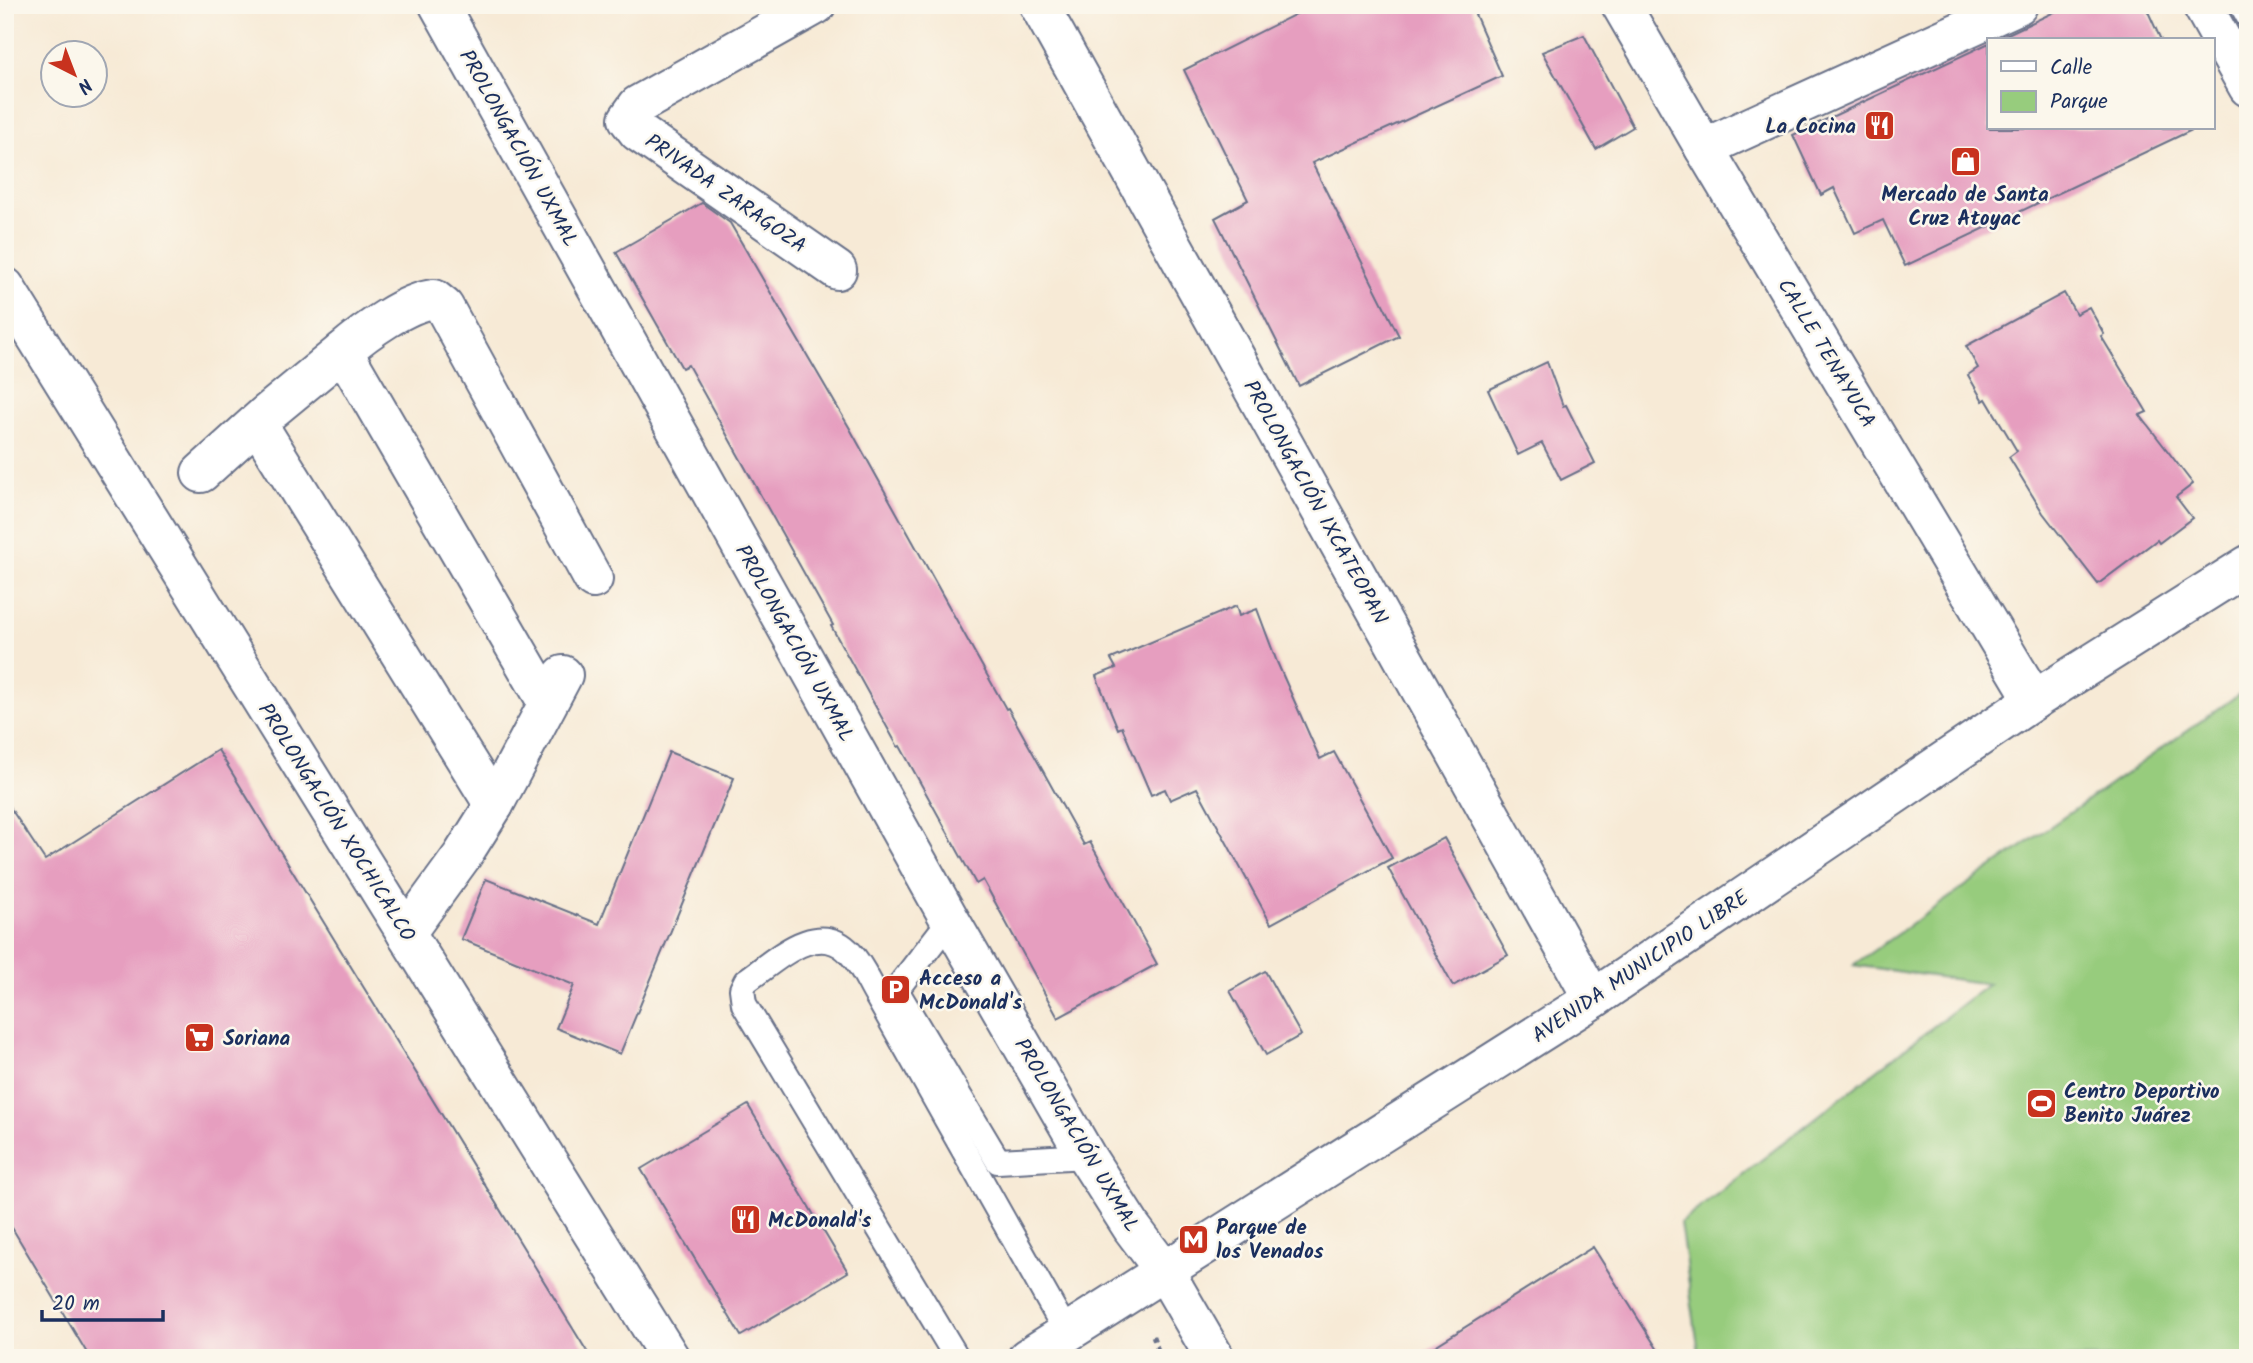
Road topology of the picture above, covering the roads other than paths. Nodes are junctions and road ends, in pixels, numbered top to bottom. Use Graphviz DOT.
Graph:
graph roads {
  1 [pos="439,5"];
  2 [pos="816,5"];
  3 [pos="1039,5"];
  4 [pos="1622,5"];
  5 [pos="2018,5"];
  6 [pos="2202,5"];
  7 [pos="2242,5"];
  8 [pos="2248,16"];
  9 [pos="2248,88"];
  10 [pos="1704,148"];
  11 [pos="837,270"];
  12 [pos="5,286"];
  13 [pos="343,351"];
  14 [pos="257,423"];
  15 [pos="201,473"];
  16 [pos="2248,565"];
  17 [pos="593,579"];
  18 [pos="2034,700"];
  19 [pos="494,805"];
  20 [pos="950,920"];
  21 [pos="406,933"];
  22 [pos="887,993"];
  23 [pos="1593,999"];
  24 [pos="1086,1156"];
  25 [pos="998,1161"];
  26 [pos="982,1183"];
  27 [pos="1165,1272"];
  28 [pos="1068,1333"];
  29 [pos="670,1358"];
  30 [pos="957,1358"];
  31 [pos="1027,1358"];
  32 [pos="1214,1358"];
  1 -- 20 [label="street, PROLONGACIÓN UXMAL"];
  2 -- 11 [label="street, PRIVADA ZARAGOZA"];
  3 -- 23 [label="street, PROLONGACIÓN IXCATEOPAN"];
  4 -- 10 [label="street, CALLE TENAYUCA"];
  5 -- 10 [label="street"];
  6 -- 9 [label="street"];
  7 -- 8 [label="lane"];
  10 -- 18 [label="street, CALLE TENAYUCA"];
  12 -- 21 [label="street, PROLONGACIÓN XOCHICALCO"];
  13 -- 14 [label="street"];
  13 -- 17 [label="street"];
  13 -- 19 [label="street"];
  14 -- 15 [label="street"];
  14 -- 19 [label="street"];
  16 -- 18 [label="street, AVENIDA MUNICIPIO LIBRE"];
  18 -- 23 [label="street, AVENIDA MUNICIPIO LIBRE"];
  19 -- 21 [label="street"];
  20 -- 22 [label="lane"];
  20 -- 24 [label="street, PROLONGACIÓN UXMAL"];
  21 -- 29 [label="street, PROLONGACIÓN XOCHICALCO"];
  22 -- 25 [label="lane"];
  22 -- 26 [label="lane"];
  22 -- 30 [label="lane"];
  23 -- 27 [label="street, AVENIDA MUNICIPIO LIBRE"];
  24 -- 25 [label="lane"];
  24 -- 27 [label="street, PROLONGACIÓN UXMAL"];
  25 -- 26 [label="lane"];
  26 -- 28 [label="lane"];
  27 -- 28 [label="street, AVENIDA MUNICIPIO LIBRE"];
  27 -- 32 [label="street, PROLONGACIÓN UXMAL"];
  28 -- 31 [label="street, AVENIDA MUNICIPIO LIBRE"];
}
